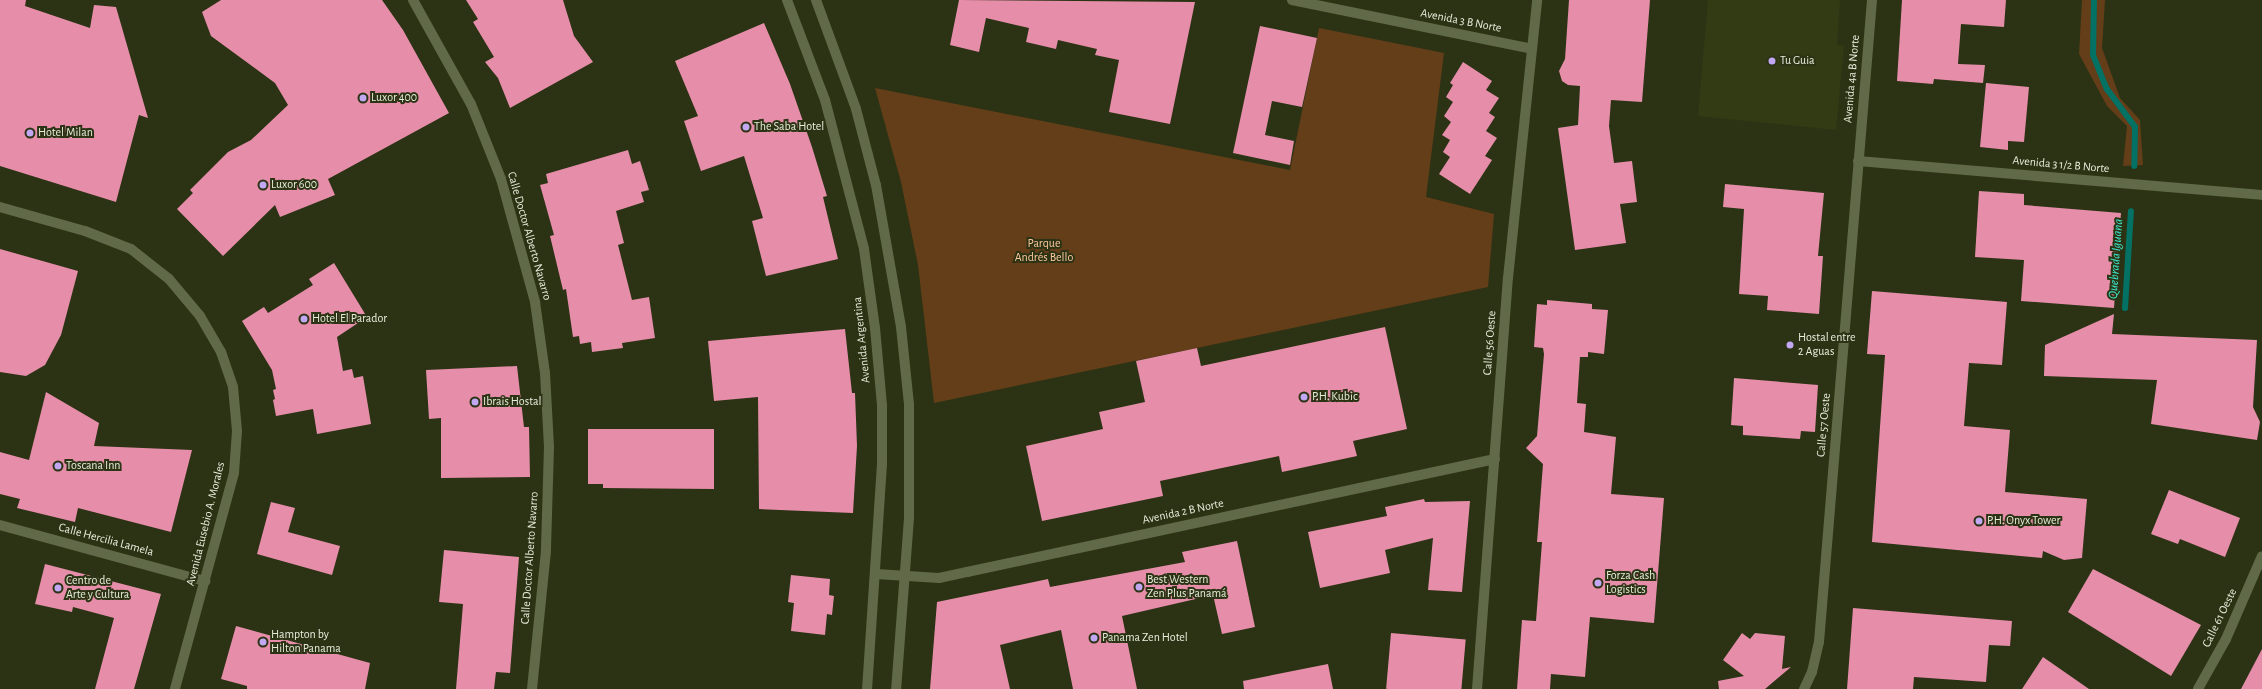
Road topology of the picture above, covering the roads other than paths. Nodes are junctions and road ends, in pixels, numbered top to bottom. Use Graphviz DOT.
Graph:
graph roads {
  1 [pos="413,0"];
  2 [pos="787,0"];
  3 [pos="816,0"];
  4 [pos="1292,0"];
  5 [pos="1537,0"];
  6 [pos="1872,0"];
  7 [pos="1532,48"];
  8 [pos="1858,161"];
  9 [pos="2262,195"];
  10 [pos="0,207"];
  11 [pos="1495,459"];
  12 [pos="0,525"];
  13 [pos="2262,556"];
  14 [pos="876,574"];
  15 [pos="905,578"];
  16 [pos="205,581"];
  17 [pos="175,689"];
  18 [pos="532,689"];
  19 [pos="866,689"];
  20 [pos="896,689"];
  21 [pos="1477,689"];
  22 [pos="1804,689"];
  23 [pos="2198,689"];
  1 -- 18 [label="street, Calle Doctor Alberto Navarro"];
  2 -- 14 [label="street, Avenida Argentina"];
  3 -- 15 [label="street"];
  4 -- 7 [label="street, Avenida 3 B Norte"];
  5 -- 7 [label="street, Calle 56 Oeste"];
  6 -- 8 [label="street, Avenida 4a B Norte"];
  7 -- 11 [label="street, Calle 56 Oeste"];
  8 -- 9 [label="street, Avenida 3 1/2 B Norte"];
  8 -- 22 [label="street, Calle 57 Oeste"];
  10 -- 16 [label="street, Avenida Eusebio A. Morales"];
  11 -- 15 [label="street, Avenida 2 B Norte"];
  11 -- 21 [label="street, Calle 56 Oeste"];
  12 -- 16 [label="street, Calle Hercilia Lamela"];
  13 -- 23 [label="street, Calle 61 Oeste"];
  14 -- 15 [label="street, Avenida 2 B Norte"];
  14 -- 19 [label="street, Avenida Argentina"];
  15 -- 20 [label="street"];
  16 -- 17 [label="street, Avenida Eusebio A. Morales"];
}
